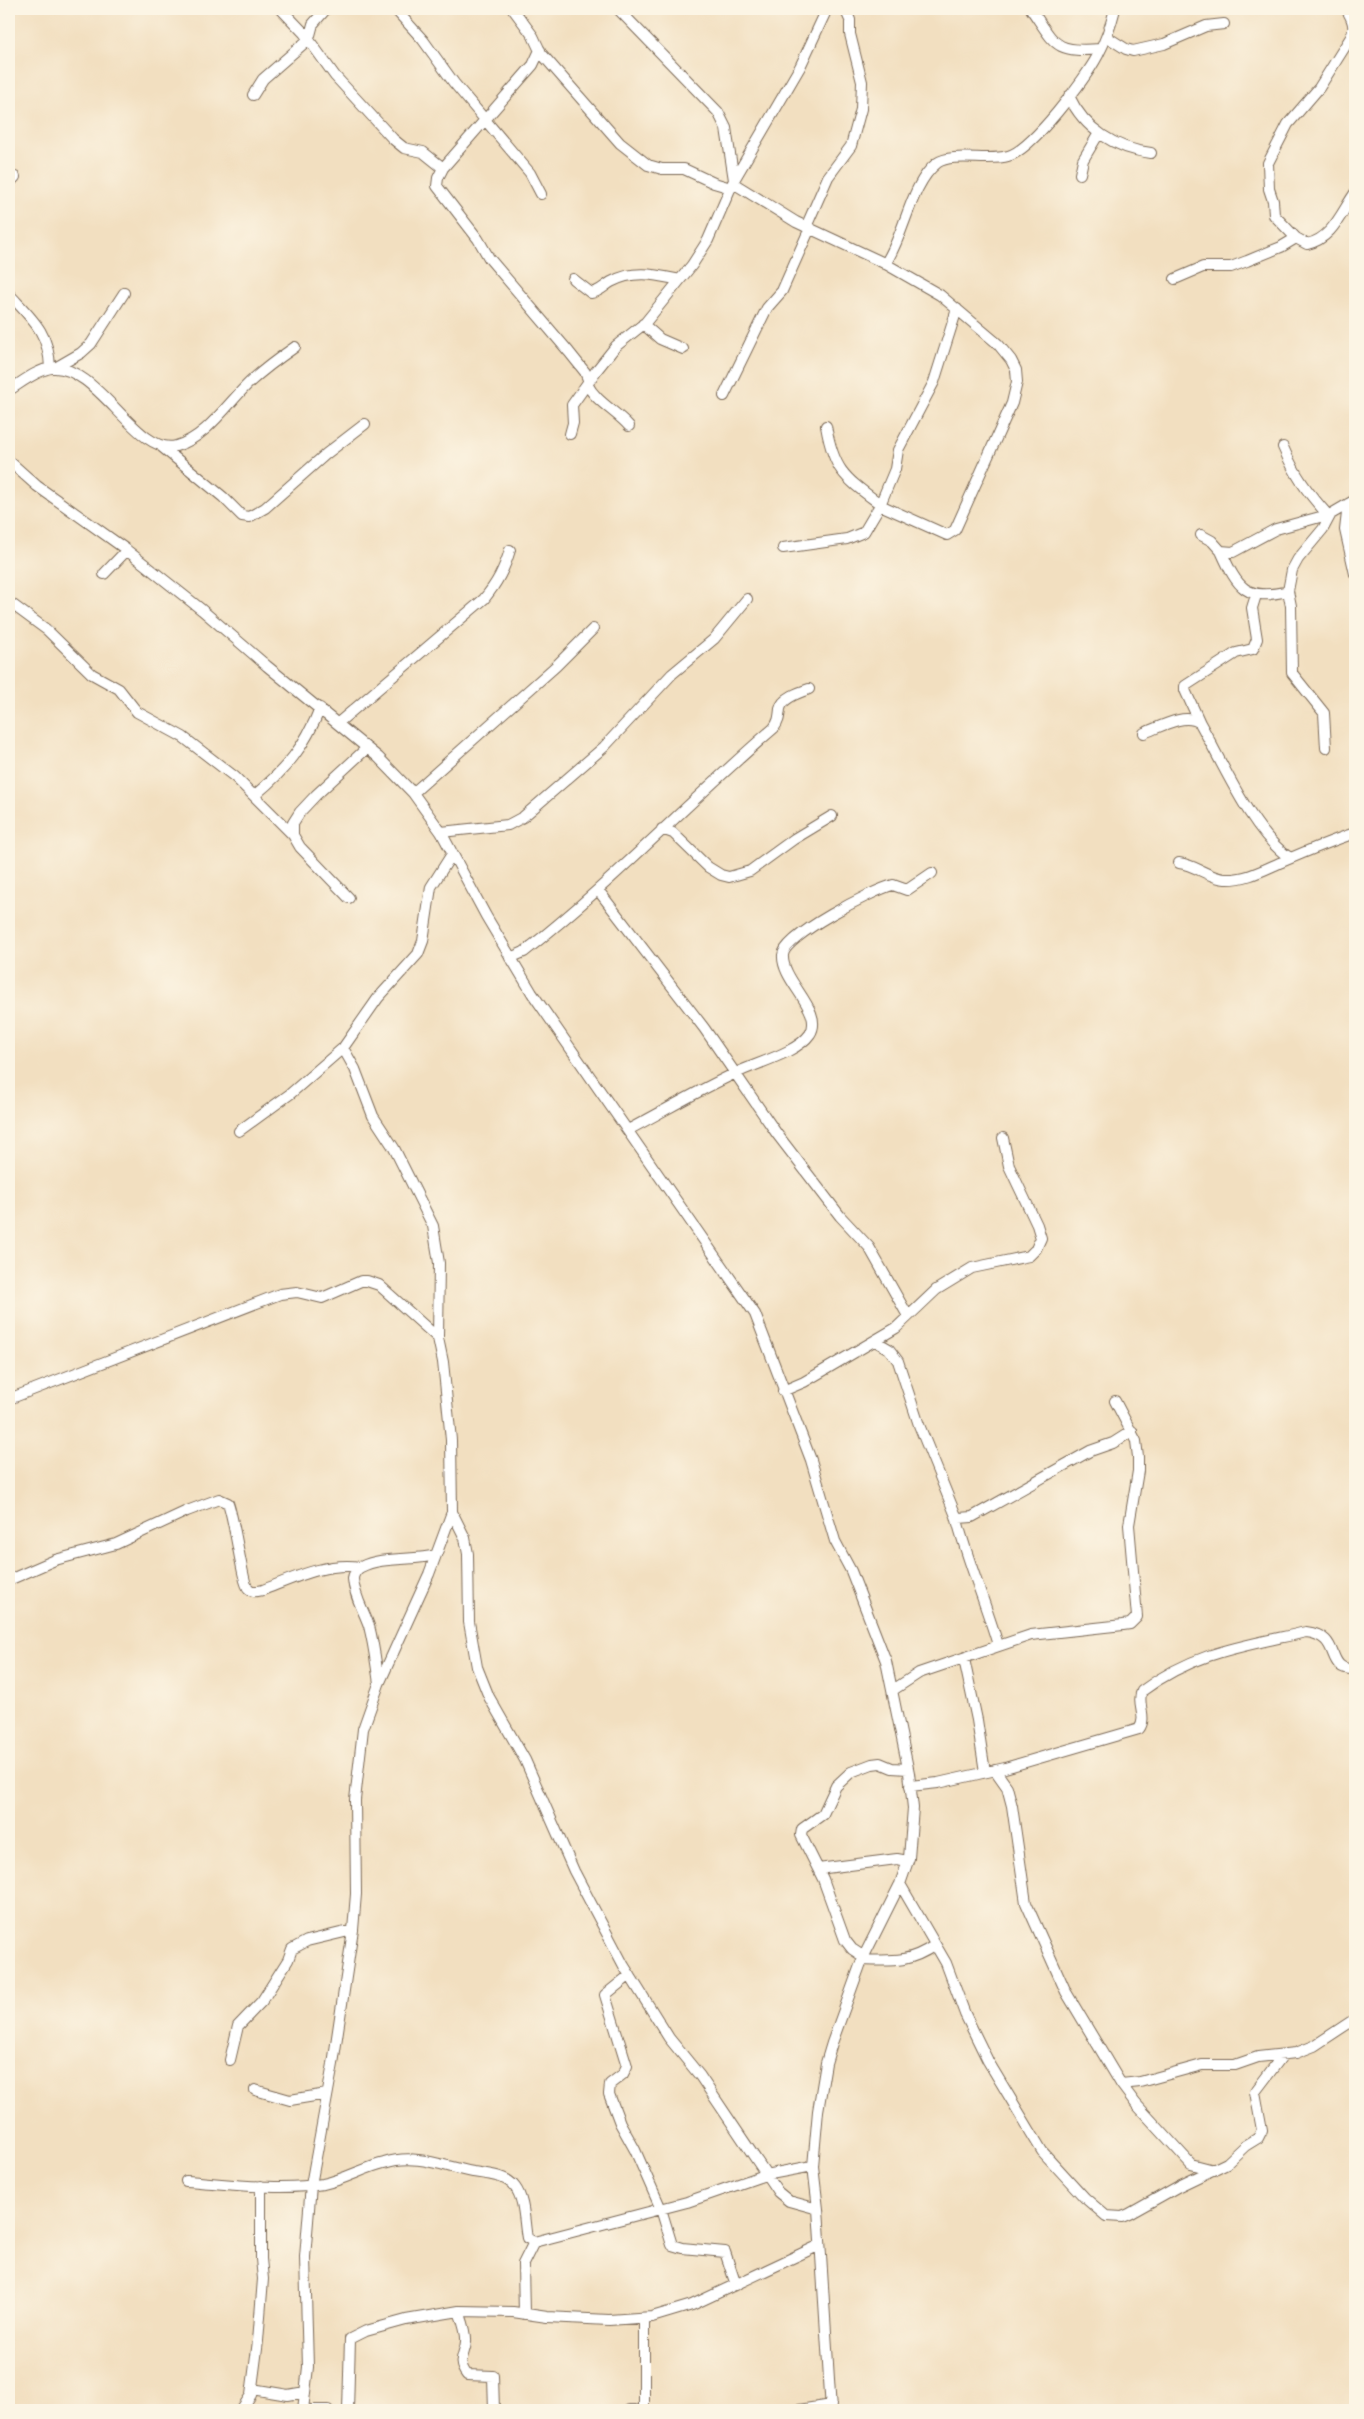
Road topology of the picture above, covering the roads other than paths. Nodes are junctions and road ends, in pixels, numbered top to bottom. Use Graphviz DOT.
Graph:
graph roads {
  1 [pos="281,9"];
  2 [pos="326,9"];
  3 [pos="395,9"];
  4 [pos="513,9"];
  5 [pos="618,9"];
  6 [pos="827,9"];
  7 [pos="844,9"];
  8 [pos="1031,9"];
  9 [pos="1044,9"];
  10 [pos="1115,9"];
  11 [pos="1346,9"];
  12 [pos="1038,18"];
  13 [pos="1224,24"];
  14 [pos="1107,37"];
  15 [pos="309,39"];
  16 [pos="540,50"];
  17 [pos="1101,50"];
  18 [pos="254,96"];
  19 [pos="1069,96"];
  20 [pos="485,121"];
  21 [pos="1099,133"];
  22 [pos="1150,153"];
  23 [pos="443,168"];
  24 [pos="1080,174"];
  25 [pos="733,183"];
  26 [pos="1355,193"];
  27 [pos="542,194"];
  28 [pos="808,228"];
  29 [pos="1296,238"];
  30 [pos="886,264"];
  31 [pos="1175,278"];
  32 [pos="572,279"];
  33 [pos="680,280"];
  34 [pos="124,293"];
  35 [pos="9,294"];
  36 [pos="957,309"];
  37 [pos="643,324"];
  38 [pos="295,347"];
  39 [pos="683,349"];
  40 [pos="53,368"];
  41 [pos="588,383"];
  42 [pos="9,390"];
  43 [pos="724,396"];
  44 [pos="365,424"];
  45 [pos="629,426"];
  46 [pos="826,426"];
  47 [pos="570,434"];
  48 [pos="162,447"];
  49 [pos="1283,447"];
  50 [pos="9,461"];
  51 [pos="1352,502"];
  52 [pos="880,504"];
  53 [pos="1329,515"];
  54 [pos="1200,535"];
  55 [pos="783,548"];
  56 [pos="127,550"];
  57 [pos="510,550"];
  58 [pos="1222,551"];
  59 [pos="104,574"];
  60 [pos="1355,574"];
  61 [pos="1288,591"];
  62 [pos="1256,595"];
  63 [pos="747,599"];
  64 [pos="9,602"];
  65 [pos="593,630"];
  66 [pos="810,689"];
  67 [pos="320,708"];
  68 [pos="338,723"];
  69 [pos="1200,723"];
  70 [pos="1144,733"];
  71 [pos="367,748"];
  72 [pos="1326,748"];
  73 [pos="413,793"];
  74 [pos="255,796"];
  75 [pos="832,816"];
  76 [pos="662,829"];
  77 [pos="441,832"];
  78 [pos="293,834"];
  79 [pos="1355,834"];
  80 [pos="1273,845"];
  81 [pos="452,854"];
  82 [pos="1290,858"];
  83 [pos="1179,863"];
  84 [pos="1268,868"];
  85 [pos="932,873"];
  86 [pos="598,890"];
  87 [pos="349,898"];
  88 [pos="510,958"];
  89 [pos="343,1048"];
  90 [pos="735,1073"];
  91 [pos="628,1130"];
  92 [pos="239,1131"];
  93 [pos="1003,1138"];
  94 [pos="908,1316"];
  95 [pos="438,1338"];
  96 [pos="875,1341"];
  97 [pos="783,1391"];
  98 [pos="9,1399"];
  99 [pos="1115,1401"];
  100 [pos="1132,1432"];
  101 [pos="452,1512"];
  102 [pos="956,1516"];
  103 [pos="972,1517"];
  104 [pos="960,1533"];
  105 [pos="436,1555"];
  106 [pos="360,1567"];
  107 [pos="9,1580"];
  108 [pos="998,1645"];
  109 [pos="964,1659"];
  110 [pos="1355,1669"];
  111 [pos="379,1684"];
  112 [pos="893,1690"];
  113 [pos="908,1769"];
  114 [pos="990,1771"];
  115 [pos="910,1786"];
  116 [pos="908,1861"];
  117 [pos="818,1869"];
  118 [pos="900,1884"];
  119 [pos="353,1930"];
  120 [pos="935,1945"];
  121 [pos="863,1959"];
  122 [pos="630,1975"];
  123 [pos="1355,2019"];
  124 [pos="1283,2054"];
  125 [pos="230,2060"];
  126 [pos="1121,2084"];
  127 [pos="255,2090"];
  128 [pos="327,2094"];
  129 [pos="1191,2164"];
  130 [pos="812,2166"];
  131 [pos="1214,2170"];
  132 [pos="764,2175"];
  133 [pos="186,2181"];
  134 [pos="1190,2182"];
  135 [pos="311,2185"];
  136 [pos="261,2186"];
  137 [pos="661,2209"];
  138 [pos="818,2209"];
  139 [pos="534,2242"];
  140 [pos="820,2245"];
  141 [pos="736,2285"];
  142 [pos="459,2311"];
  143 [pos="524,2314"];
  144 [pos="644,2318"];
  145 [pos="252,2389"];
  146 [pos="305,2392"];
  147 [pos="831,2408"];
  148 [pos="241,2410"];
  149 [pos="303,2410"];
  150 [pos="328,2410"];
  151 [pos="348,2410"];
  152 [pos="494,2410"];
  153 [pos="629,2410"];
  154 [pos="636,2410"];
  155 [pos="644,2410"];
  156 [pos="799,2410"];
  1 -- 15 [label="street"];
  2 -- 15 [label="street"];
  3 -- 20 [label="street"];
  4 -- 16 [label="street"];
  5 -- 25 [label="street"];
  6 -- 25 [label="street"];
  7 -- 28 [label="street"];
  8 -- 12 [label="street"];
  9 -- 12 [label="street"];
  10 -- 14 [label="street"];
  11 -- 29 [label="street"];
  12 -- 17 [label="street"];
  13 -- 14 [label="street"];
  14 -- 17 [label="street"];
  15 -- 18 [label="street"];
  15 -- 23 [label="street"];
  16 -- 20 [label="street"];
  16 -- 25 [label="street"];
  17 -- 19 [label="street"];
  19 -- 21 [label="street"];
  19 -- 30 [label="street"];
  20 -- 23 [label="street"];
  20 -- 27 [label="street"];
  21 -- 22 [label="street"];
  21 -- 24 [label="street"];
  23 -- 41 [label="street"];
  25 -- 28 [label="street"];
  25 -- 33 [label="street"];
  26 -- 29 [label="street"];
  28 -- 30 [label="street"];
  28 -- 43 [label="street"];
  29 -- 31 [label="street"];
  30 -- 36 [label="street"];
  32 -- 33 [label="street"];
  33 -- 37 [label="street"];
  34 -- 40 [label="street"];
  35 -- 40 [label="street"];
  36 -- 52 [label="street"];
  36 -- 52 [label="street"];
  37 -- 39 [label="street"];
  37 -- 41 [label="street"];
  38 -- 48 [label="street"];
  40 -- 42 [label="street"];
  40 -- 48 [label="street"];
  41 -- 45 [label="street"];
  41 -- 47 [label="street"];
  44 -- 48 [label="street"];
  46 -- 52 [label="street"];
  49 -- 53 [label="street"];
  50 -- 56 [label="street"];
  51 -- 53 [label="street"];
  51 -- 60 [label="street"];
  52 -- 55 [label="street"];
  53 -- 58 [label="street"];
  53 -- 61 [label="street"];
  54 -- 58 [label="street"];
  56 -- 59 [label="street"];
  56 -- 67 [label="street"];
  57 -- 68 [label="street"];
  58 -- 62 [label="street"];
  61 -- 62 [label="street"];
  61 -- 72 [label="street"];
  62 -- 69 [label="street"];
  63 -- 77 [label="street"];
  64 -- 74 [label="street"];
  65 -- 73 [label="street"];
  66 -- 76 [label="street"];
  67 -- 68 [label="street"];
  67 -- 74 [label="street"];
  68 -- 71 [label="street"];
  69 -- 70 [label="street"];
  69 -- 80 [label="street"];
  71 -- 73 [label="street"];
  71 -- 78 [label="street"];
  73 -- 77 [label="street"];
  74 -- 78 [label="street"];
  75 -- 76 [label="street"];
  76 -- 86 [label="street"];
  77 -- 81 [label="street"];
  78 -- 87 [label="street"];
  79 -- 82 [label="street"];
  80 -- 82 [label="street"];
  80 -- 84 [label="street"];
  81 -- 88 [label="street"];
  81 -- 89 [label="street"];
  82 -- 84 [label="street"];
  83 -- 84 [label="street"];
  85 -- 90 [label="street"];
  86 -- 88 [label="street"];
  86 -- 90 [label="street"];
  88 -- 91 [label="street"];
  89 -- 92 [label="street"];
  89 -- 95 [label="street"];
  90 -- 91 [label="street"];
  90 -- 94 [label="street"];
  91 -- 97 [label="street"];
  93 -- 94 [label="street"];
  94 -- 96 [label="street"];
  95 -- 98 [label="street"];
  95 -- 101 [label="street"];
  96 -- 97 [label="street"];
  96 -- 102 [label="street"];
  97 -- 112 [label="street"];
  99 -- 100 [label="street"];
  100 -- 103 [label="street"];
  100 -- 108 [label="street"];
  101 -- 105 [label="street"];
  101 -- 122 [label="street"];
  102 -- 103 [label="street"];
  102 -- 104 [label="street"];
  103 -- 104 [label="street"];
  104 -- 108 [label="street"];
  105 -- 106 [label="street"];
  105 -- 111 [label="street"];
  106 -- 107 [label="street"];
  106 -- 111 [label="street"];
  108 -- 109 [label="street"];
  109 -- 112 [label="street"];
  109 -- 114 [label="street"];
  110 -- 114 [label="street"];
  111 -- 119 [label="street"];
  112 -- 113 [label="street"];
  113 -- 115 [label="street"];
  113 -- 117 [label="street"];
  114 -- 115 [label="street"];
  114 -- 126 [label="street"];
  115 -- 116 [label="street"];
  116 -- 117 [label="street"];
  116 -- 118 [label="street"];
  117 -- 121 [label="street"];
  118 -- 120 [label="street"];
  118 -- 121 [label="street"];
  119 -- 125 [label="street"];
  119 -- 128 [label="street"];
  120 -- 121 [label="street"];
  120 -- 134 [label="street"];
  121 -- 130 [label="street"];
  122 -- 132 [label="street"];
  122 -- 137 [label="street"];
  123 -- 124 [label="street"];
  124 -- 126 [label="street"];
  124 -- 131 [label="street"];
  126 -- 129 [label="street"];
  127 -- 128 [label="street"];
  128 -- 135 [label="street"];
  129 -- 131 [label="street"];
  129 -- 134 [label="street"];
  130 -- 132 [label="street"];
  130 -- 138 [label="street"];
  131 -- 134 [label="street"];
  132 -- 137 [label="street"];
  132 -- 138 [label="street"];
  133 -- 136 [label="street"];
  135 -- 136 [label="street"];
  135 -- 139 [label="street"];
  135 -- 146 [label="street"];
  136 -- 145 [label="street"];
  137 -- 139 [label="street"];
  137 -- 141 [label="street"];
  138 -- 140 [label="street"];
  139 -- 143 [label="street"];
  140 -- 141 [label="street"];
  140 -- 147 [label="street"];
  141 -- 144 [label="street"];
  142 -- 143 [label="street"];
  142 -- 151 [label="street"];
  142 -- 152 [label="street"];
  143 -- 144 [label="street"];
  144 -- 155 [label="street"];
  145 -- 146 [label="street"];
  145 -- 148 [label="street"];
  146 -- 149 [label="street"];
  147 -- 156 [label="street"];
  149 -- 150 [label="street"];
  153 -- 154 [label="street"];
}
